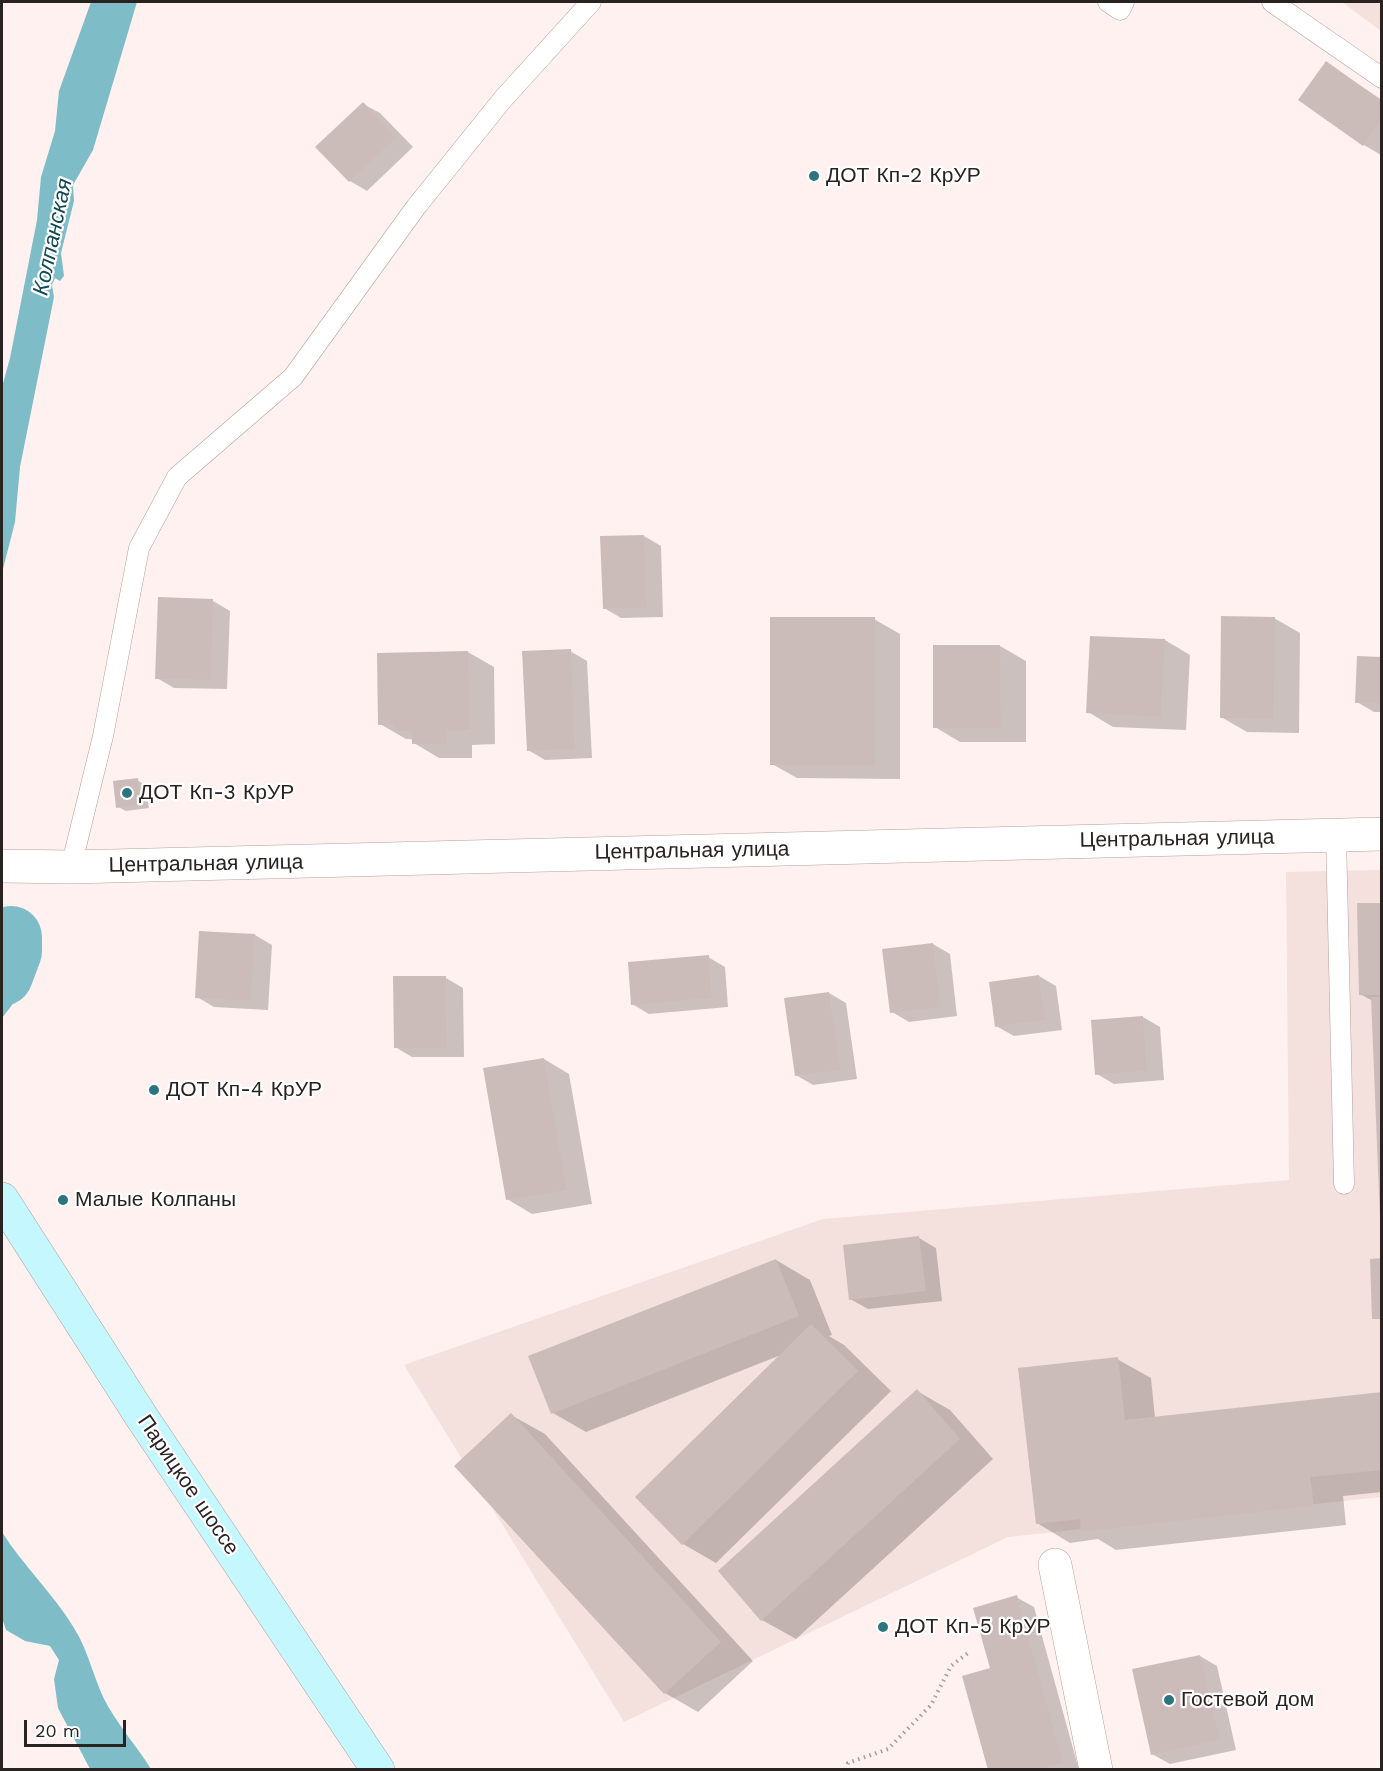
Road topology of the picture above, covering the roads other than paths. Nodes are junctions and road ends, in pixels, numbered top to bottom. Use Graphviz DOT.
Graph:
graph roads {
  1 [pos="591,2"];
  2 [pos="1108,2"];
  3 [pos="1124,2"];
  4 [pos="1272,2"];
  5 [pos="1382,78"];
  6 [pos="1382,834"];
  7 [pos="1336,835"];
  8 [pos="2,866"];
  9 [pos="71,867"];
  10 [pos="1344,1184"];
  11 [pos="2,1199"];
  12 [pos="1055,1565"];
  13 [pos="378,1770"];
  14 [pos="1096,1770"];
  1 -- 9 [label="lane"];
  2 -- 3 [label="lane"];
  4 -- 5 [label="lane"];
  6 -- 7 [label="street, Центральная улица"];
  7 -- 9 [label="street, Центральная улица"];
  7 -- 10 [label="lane"];
  8 -- 9 [label="street, Центральная улица"];
  11 -- 13 [label="main road, Парицкое шоссе"];
  12 -- 14 [label="street"];
}
